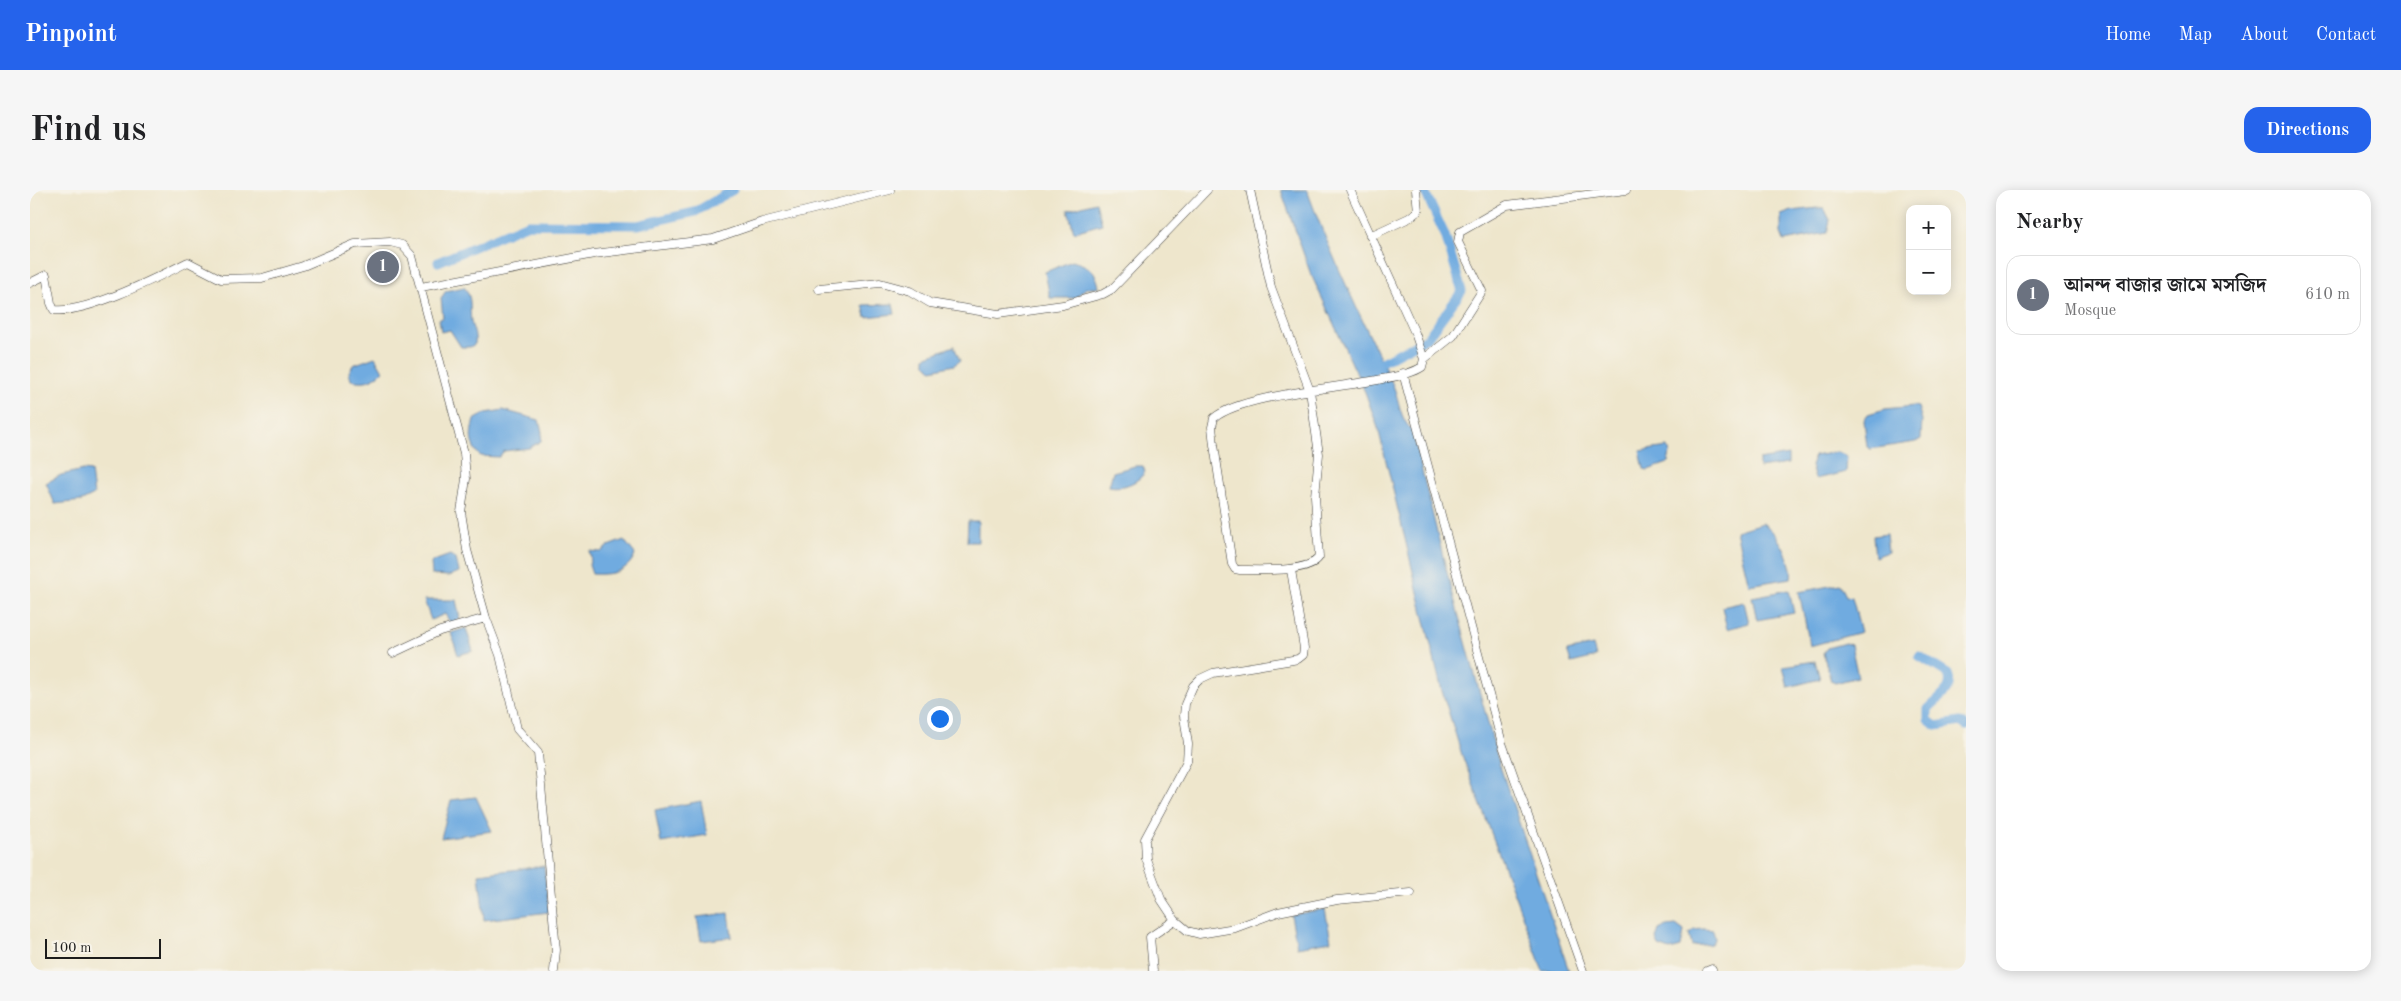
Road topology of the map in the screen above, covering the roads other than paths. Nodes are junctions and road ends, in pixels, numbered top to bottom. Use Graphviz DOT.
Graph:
graph roads {
  1 [pos="890,190"];
  2 [pos="1206,190"];
  3 [pos="1250,190"];
  4 [pos="1350,190"];
  5 [pos="1416,190"];
  6 [pos="1626,190"];
  7 [pos="1370,236"];
  8 [pos="30,283"];
  9 [pos="421,287"];
  10 [pos="819,289"];
  11 [pos="1423,356"];
  12 [pos="1404,373"];
  13 [pos="1310,391"];
  14 [pos="1291,570"];
  15 [pos="486,618"];
  16 [pos="393,653"];
  17 [pos="1410,892"];
  18 [pos="1175,920"];
  19 [pos="554,971"];
  20 [pos="1153,971"];
  21 [pos="1584,971"];
  1 -- 9 [label="street"];
  2 -- 10 [label="street"];
  3 -- 13 [label="street"];
  4 -- 7 [label="street"];
  5 -- 7 [label="street"];
  6 -- 11 [label="street"];
  7 -- 11 [label="street"];
  8 -- 9 [label="street"];
  9 -- 15 [label="street"];
  11 -- 12 [label="street"];
  12 -- 13 [label="street"];
  12 -- 21 [label="street"];
  13 -- 14 [label="street"];
  13 -- 14 [label="street"];
  14 -- 18 [label="street"];
  15 -- 16 [label="street"];
  15 -- 19 [label="street"];
  17 -- 18 [label="street"];
  18 -- 20 [label="street"];
}
